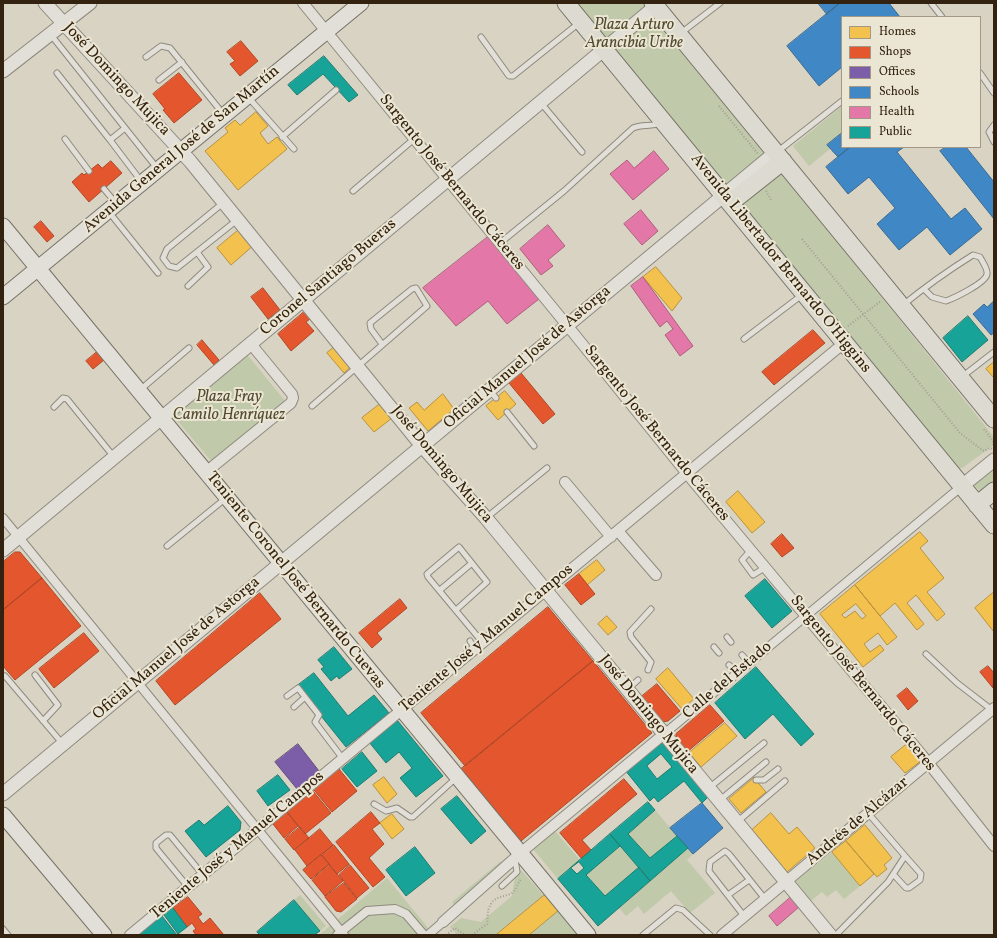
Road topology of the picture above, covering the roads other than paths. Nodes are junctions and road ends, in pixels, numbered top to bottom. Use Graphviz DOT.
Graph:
graph roads {
  1 [pos="45,3"];
  2 [pos="90,3"];
  3 [pos="303,3"];
  4 [pos="361,3"];
  5 [pos="566,3"];
  6 [pos="720,3"];
  7 [pos="931,3"];
  8 [pos="654,5"];
  9 [pos="941,16"];
  10 [pos="582,22"];
  11 [pos="64,24"];
  12 [pos="326,31"];
  13 [pos="50,34"];
  14 [pos="679,35"];
  15 [pos="481,37"];
  16 [pos="604,49"];
  17 [pos="146,57"];
  18 [pos="182,62"];
  19 [pos="3,71"];
  20 [pos="57,73"];
  21 [pos="981,74"];
  22 [pos="159,80"];
  23 [pos="336,90"];
  24 [pos="994,94"];
  25 [pos="247,97"];
  26 [pos="541,102"];
  27 [pos="841,102"];
  28 [pos="225,116"];
  29 [pos="664,122"];
  30 [pos="994,125"];
  31 [pos="125,128"];
  32 [pos="282,137"];
  33 [pos="65,139"];
  34 [pos="414,139"];
  35 [pos="110,140"];
  36 [pos="994,142"];
  37 [pos="294,149"];
  38 [pos="182,151"];
  39 [pos="582,152"];
  40 [pos="780,157"];
  41 [pos="159,170"];
  42 [pos="89,171"];
  43 [pos="447,180"];
  44 [pos="143,183"];
  45 [pos="104,189"];
  46 [pos="353,191"];
  47 [pos="727,199"];
  48 [pos="224,202"];
  49 [pos="112,208"];
  50 [pos="238,220"];
  51 [pos="3,226"];
  52 [pos="500,243"];
  53 [pos="197,252"];
  54 [pos="39,268"];
  55 [pos="158,273"];
  56 [pos="188,286"];
  57 [pos="924,289"];
  58 [pos="804,294"];
  59 [pos="3,297"];
  60 [pos="304,300"];
  61 [pos="898,302"];
  62 [pos="567,325"];
  63 [pos="841,339"];
  64 [pos="744,340"];
  65 [pos="251,344"];
  66 [pos="382,344"];
  67 [pos="189,348"];
  68 [pos="994,352"];
  69 [pos="358,366"];
  70 [pos="961,378"];
  71 [pos="139,390"];
  72 [pos="312,406"];
  73 [pos="54,407"];
  74 [pos="507,412"];
  75 [pos="162,418"];
  76 [pos="994,419"];
  77 [pos="422,446"];
  78 [pos="534,446"];
  79 [pos="114,458"];
  80 [pos="994,460"];
  81 [pos="547,468"];
  82 [pos="206,472"];
  83 [pos="687,473"];
  84 [pos="565,482"];
  85 [pos="962,486"];
  86 [pos="994,491"];
  87 [pos="227,497"];
  88 [pos="977,505"];
  89 [pos="3,518"];
  90 [pos="486,518"];
  91 [pos="994,525"];
  92 [pos="614,534"];
  93 [pos="19,537"];
  94 [pos="167,546"];
  95 [pos="3,550"];
  96 [pos="751,550"];
  97 [pos="281,563"];
  98 [pos="472,563"];
  99 [pos="766,568"];
  100 [pos="656,575"];
  101 [pos="440,590"];
  102 [pos="546,590"];
  103 [pos="651,609"];
  104 [pos="456,610"];
  105 [pos="806,616"];
  106 [pos="727,637"];
  107 [pos="731,642"];
  108 [pos="476,644"];
  109 [pos="714,647"];
  110 [pos="719,653"];
  111 [pos="926,654"];
  112 [pos="742,655"];
  113 [pos="749,663"];
  114 [pos="729,665"];
  115 [pos="648,670"];
  116 [pos="737,673"];
  117 [pos="35,675"];
  118 [pos="6,676"];
  119 [pos="638,680"];
  120 [pos="137,682"];
  121 [pos="627,690"];
  122 [pos="287,696"];
  123 [pos="305,697"];
  124 [pos="294,707"];
  125 [pos="993,709"];
  126 [pos="402,710"];
  127 [pos="43,721"];
  128 [pos="664,734"];
  129 [pos="63,744"];
  130 [pos="764,744"];
  131 [pos="342,759"];
  132 [pos="766,762"];
  133 [pos="927,764"];
  134 [pos="778,770"];
  135 [pos="458,777"];
  136 [pos="756,780"];
  137 [pos="785,781"];
  138 [pos="709,788"];
  139 [pos="3,794"];
  140 [pos="374,804"];
  141 [pos="723,804"];
  142 [pos="868,813"];
  143 [pos="3,815"];
  144 [pos="736,822"];
  145 [pos="257,830"];
  146 [pos="994,846"];
  147 [pos="518,856"];
  148 [pos="905,856"];
  149 [pos="203,875"];
  150 [pos="894,875"];
  151 [pos="749,880"];
  152 [pos="786,882"];
  153 [pos="502,886"];
  154 [pos="188,887"];
  155 [pos="728,895"];
  156 [pos="765,899"];
  157 [pos="744,916"];
  158 [pos="443,922"];
  159 [pos="3,929"];
  160 [pos="341,934"];
  161 [pos="8,935"];
  162 [pos="104,935"];
  163 [pos="130,935"];
  164 [pos="424,935"];
  165 [pos="428,935"];
  166 [pos="588,935"];
  167 [pos="643,935"];
  168 [pos="710,935"];
  169 [pos="722,935"];
  170 [pos="830,935"];
  171 [pos="836,935"];
  1 -- 11 [label="street, José Domingo Mujica"];
  2 -- 11 [label="street"];
  3 -- 12 [label="street, Sargento José Bernardo Cáceres"];
  4 -- 12 [label="main road, Avenida General José de San Martín"];
  5 -- 10 [label="main road, Avenida Libertador Bernardo O'Higgins"];
  6 -- 14 [label="lane"];
  7 -- 9 [label="lane"];
  8 -- 14 [label="main road"];
  8 -- 16 [label="street, Coronel Santiago Bueras"];
  10 -- 15 [label="lane"];
  10 -- 16 [label="main road, Avenida Libertador Bernardo O'Higgins"];
  11 -- 13 [label="street"];
  11 -- 38 [label="street, José Domingo Mujica"];
  12 -- 25 [label="main road, Avenida General José de San Martín"];
  12 -- 34 [label="street, Sargento José Bernardo Cáceres"];
  13 -- 19 [label="street"];
  13 -- 31 [label="lane"];
  14 -- 40 [label="main road"];
  16 -- 26 [label="street, Coronel Santiago Bueras"];
  16 -- 29 [label="main road, Avenida Libertador Bernardo O'Higgins"];
  17 -- 18 [label="lane"];
  18 -- 22 [label="lane"];
  18 -- 28 [label="lane"];
  20 -- 35 [label="lane"];
  21 -- 24 [label="lane"];
  23 -- 32 [label="lane"];
  25 -- 28 [label="main road, Avenida General José de San Martín"];
  25 -- 32 [label="lane"];
  26 -- 39 [label="lane"];
  26 -- 43 [label="street, Coronel Santiago Bueras"];
  27 -- 40 [label="lane"];
  28 -- 38 [label="main road, Avenida General José de San Martín"];
  29 -- 47 [label="main road, Avenida Libertador Bernardo O'Higgins"];
  29 -- 52 [label="lane"];
  30 -- 36 [label="lane"];
  31 -- 35 [label="lane"];
  31 -- 41 [label="lane"];
  32 -- 37 [label="lane"];
  33 -- 42 [label="lane"];
  34 -- 43 [label="street, Sargento José Bernardo Cáceres"];
  34 -- 46 [label="lane"];
  35 -- 44 [label="lane"];
  38 -- 41 [label="main road, Avenida General José de San Martín"];
  38 -- 48 [label="street, José Domingo Mujica"];
  40 -- 47 [label="main road"];
  40 -- 61 [label="main road"];
  41 -- 44 [label="main road, Avenida General José de San Martín"];
  43 -- 52 [label="street, Sargento José Bernardo Cáceres"];
  43 -- 60 [label="street, Coronel Santiago Bueras"];
  44 -- 49 [label="main road, Avenida General José de San Martín"];
  45 -- 49 [label="lane"];
  47 -- 58 [label="main road, Avenida Libertador Bernardo O'Higgins"];
  47 -- 62 [label="street, Oficial Manuel José de Astorga"];
  48 -- 50 [label="street, José Domingo Mujica"];
  48 -- 53 [label="lane"];
  49 -- 54 [label="main road, Avenida General José de San Martín"];
  49 -- 55 [label="lane"];
  50 -- 53 [label="lane"];
  50 -- 60 [label="street, José Domingo Mujica"];
  51 -- 54 [label="main road, Teniente Coronel José Bernardo Cuevas"];
  52 -- 62 [label="street, Sargento José Bernardo Cáceres"];
  53 -- 56 [label="lane"];
  54 -- 59 [label="main road, Avenida General José de San Martín"];
  54 -- 71 [label="main road, Teniente Coronel José Bernardo Cuevas"];
  57 -- 57 [label="lane"];
  57 -- 61 [label="lane"];
  58 -- 63 [label="main road, Avenida Libertador Bernardo O'Higgins"];
  58 -- 64 [label="lane"];
  60 -- 65 [label="street, Coronel Santiago Bueras"];
  60 -- 69 [label="street, José Domingo Mujica"];
  61 -- 70 [label="main road"];
  62 -- 77 [label="street, Oficial Manuel José de Astorga"];
  62 -- 83 [label="street, Sargento José Bernardo Cáceres"];
  63 -- 83 [label="street, Teniente José y Manuel Campos"];
  63 -- 85 [label="main road, Avenida Libertador Bernardo O'Higgins"];
  65 -- 75 [label="street, Coronel Santiago Bueras"];
  65 -- 82 [label="street"];
  66 -- 66 [label="lane"];
  66 -- 69 [label="lane"];
  67 -- 71 [label="lane"];
  68 -- 70 [label="lane"];
  69 -- 72 [label="lane"];
  69 -- 77 [label="street, José Domingo Mujica"];
  70 -- 76 [label="main road"];
  71 -- 75 [label="main road, Teniente Coronel José Bernardo Cuevas"];
  73 -- 79 [label="lane"];
  74 -- 78 [label="lane"];
  75 -- 79 [label="street, Coronel Santiago Bueras"];
  75 -- 82 [label="main road, Teniente Coronel José Bernardo Cuevas"];
  77 -- 90 [label="street, José Domingo Mujica"];
  77 -- 97 [label="street, Oficial Manuel José de Astorga"];
  79 -- 93 [label="street, Coronel Santiago Bueras"];
  80 -- 85 [label="street, Calle del Estado"];
  81 -- 90 [label="lane"];
  82 -- 87 [label="main road, Teniente Coronel José Bernardo Cuevas"];
  83 -- 92 [label="street, Teniente José y Manuel Campos"];
  83 -- 96 [label="street, Sargento José Bernardo Cáceres"];
  84 -- 92 [label="street"];
  85 -- 88 [label="main road, Avenida Libertador Bernardo O'Higgins"];
  85 -- 105 [label="street, Calle del Estado"];
  86 -- 88 [label="main road"];
  87 -- 94 [label="lane"];
  87 -- 97 [label="main road, Teniente Coronel José Bernardo Cuevas"];
  88 -- 91 [label="main road, Avenida Libertador Bernardo O'Higgins"];
  89 -- 93 [label="street"];
  90 -- 102 [label="street, José Domingo Mujica"];
  92 -- 100 [label="street"];
  92 -- 102 [label="street, Teniente José y Manuel Campos"];
  93 -- 95 [label="street, Coronel Santiago Bueras"];
  93 -- 120 [label="street"];
  96 -- 99 [label="street, Sargento José Bernardo Cáceres"];
  96 -- 99 [label="lane"];
  97 -- 120 [label="street, Oficial Manuel José de Astorga"];
  97 -- 126 [label="main road, Teniente Coronel José Bernardo Cuevas"];
  98 -- 101 [label="lane"];
  98 -- 101 [label="lane"];
  98 -- 104 [label="lane"];
  99 -- 105 [label="street, Sargento José Bernardo Cáceres"];
  101 -- 104 [label="lane"];
  102 -- 108 [label="street, Teniente José y Manuel Campos"];
  102 -- 121 [label="street, José Domingo Mujica"];
  103 -- 115 [label="lane"];
  104 -- 108 [label="lane"];
  105 -- 113 [label="street, Calle del Estado"];
  105 -- 133 [label="street, Sargento José Bernardo Cáceres"];
  106 -- 107 [label="lane"];
  108 -- 126 [label="street, Teniente José y Manuel Campos"];
  109 -- 110 [label="lane"];
  111 -- 125 [label="lane"];
  112 -- 113 [label="lane"];
  113 -- 116 [label="street, Calle del Estado"];
  114 -- 116 [label="lane"];
  116 -- 128 [label="street, Calle del Estado"];
  117 -- 127 [label="lane"];
  118 -- 127 [label="lane"];
  119 -- 121 [label="lane"];
  120 -- 129 [label="street, Oficial Manuel José de Astorga"];
  120 -- 145 [label="street"];
  121 -- 128 [label="street, José Domingo Mujica"];
  122 -- 123 [label="lane"];
  123 -- 124 [label="lane"];
  123 -- 131 [label="lane"];
  125 -- 133 [label="street, Andrés de Alcázar"];
  126 -- 131 [label="street, Teniente José y Manuel Campos"];
  126 -- 135 [label="main road, Teniente Coronel José Bernardo Cuevas"];
  127 -- 129 [label="lane"];
  128 -- 138 [label="street, José Domingo Mujica"];
  128 -- 147 [label="street, Calle del Estado"];
  129 -- 139 [label="street, Oficial Manuel José de Astorga"];
  130 -- 138 [label="lane"];
  131 -- 145 [label="street, Teniente José y Manuel Campos"];
  132 -- 141 [label="lane"];
  133 -- 142 [label="street, Andrés de Alcázar"];
  133 -- 146 [label="street, Sargento José Bernardo Cáceres"];
  134 -- 136 [label="lane"];
  135 -- 140 [label="lane"];
  135 -- 147 [label="main road, Teniente Coronel José Bernardo Cuevas"];
  137 -- 144 [label="lane"];
  138 -- 141 [label="street, José Domingo Mujica"];
  141 -- 144 [label="street, José Domingo Mujica"];
  142 -- 148 [label="lane"];
  142 -- 152 [label="street, Andrés de Alcázar"];
  143 -- 162 [label="main road"];
  144 -- 152 [label="street, José Domingo Mujica"];
  145 -- 149 [label="street, Teniente José y Manuel Campos"];
  145 -- 160 [label="street"];
  147 -- 153 [label="lane"];
  147 -- 158 [label="street, Calle del Estado"];
  147 -- 166 [label="main road, Teniente Coronel José Bernardo Cuevas"];
  148 -- 150 [label="lane"];
  148 -- 150 [label="lane"];
  149 -- 154 [label="street, Teniente José y Manuel Campos"];
  149 -- 154 [label="lane"];
  150 -- 171 [label="lane"];
  151 -- 155 [label="lane"];
  151 -- 155 [label="lane"];
  151 -- 156 [label="lane"];
  152 -- 156 [label="street, Andrés de Alcázar"];
  152 -- 170 [label="street, José Domingo Mujica"];
  154 -- 163 [label="street, Teniente José y Manuel Campos"];
  155 -- 157 [label="lane"];
  156 -- 157 [label="street, Andrés de Alcázar"];
  157 -- 169 [label="street, Andrés de Alcázar"];
  158 -- 165 [label="street, Calle del Estado"];
  159 -- 161 [label="lane"];
  160 -- 164 [label="street"];
  167 -- 168 [label="lane"];
}
